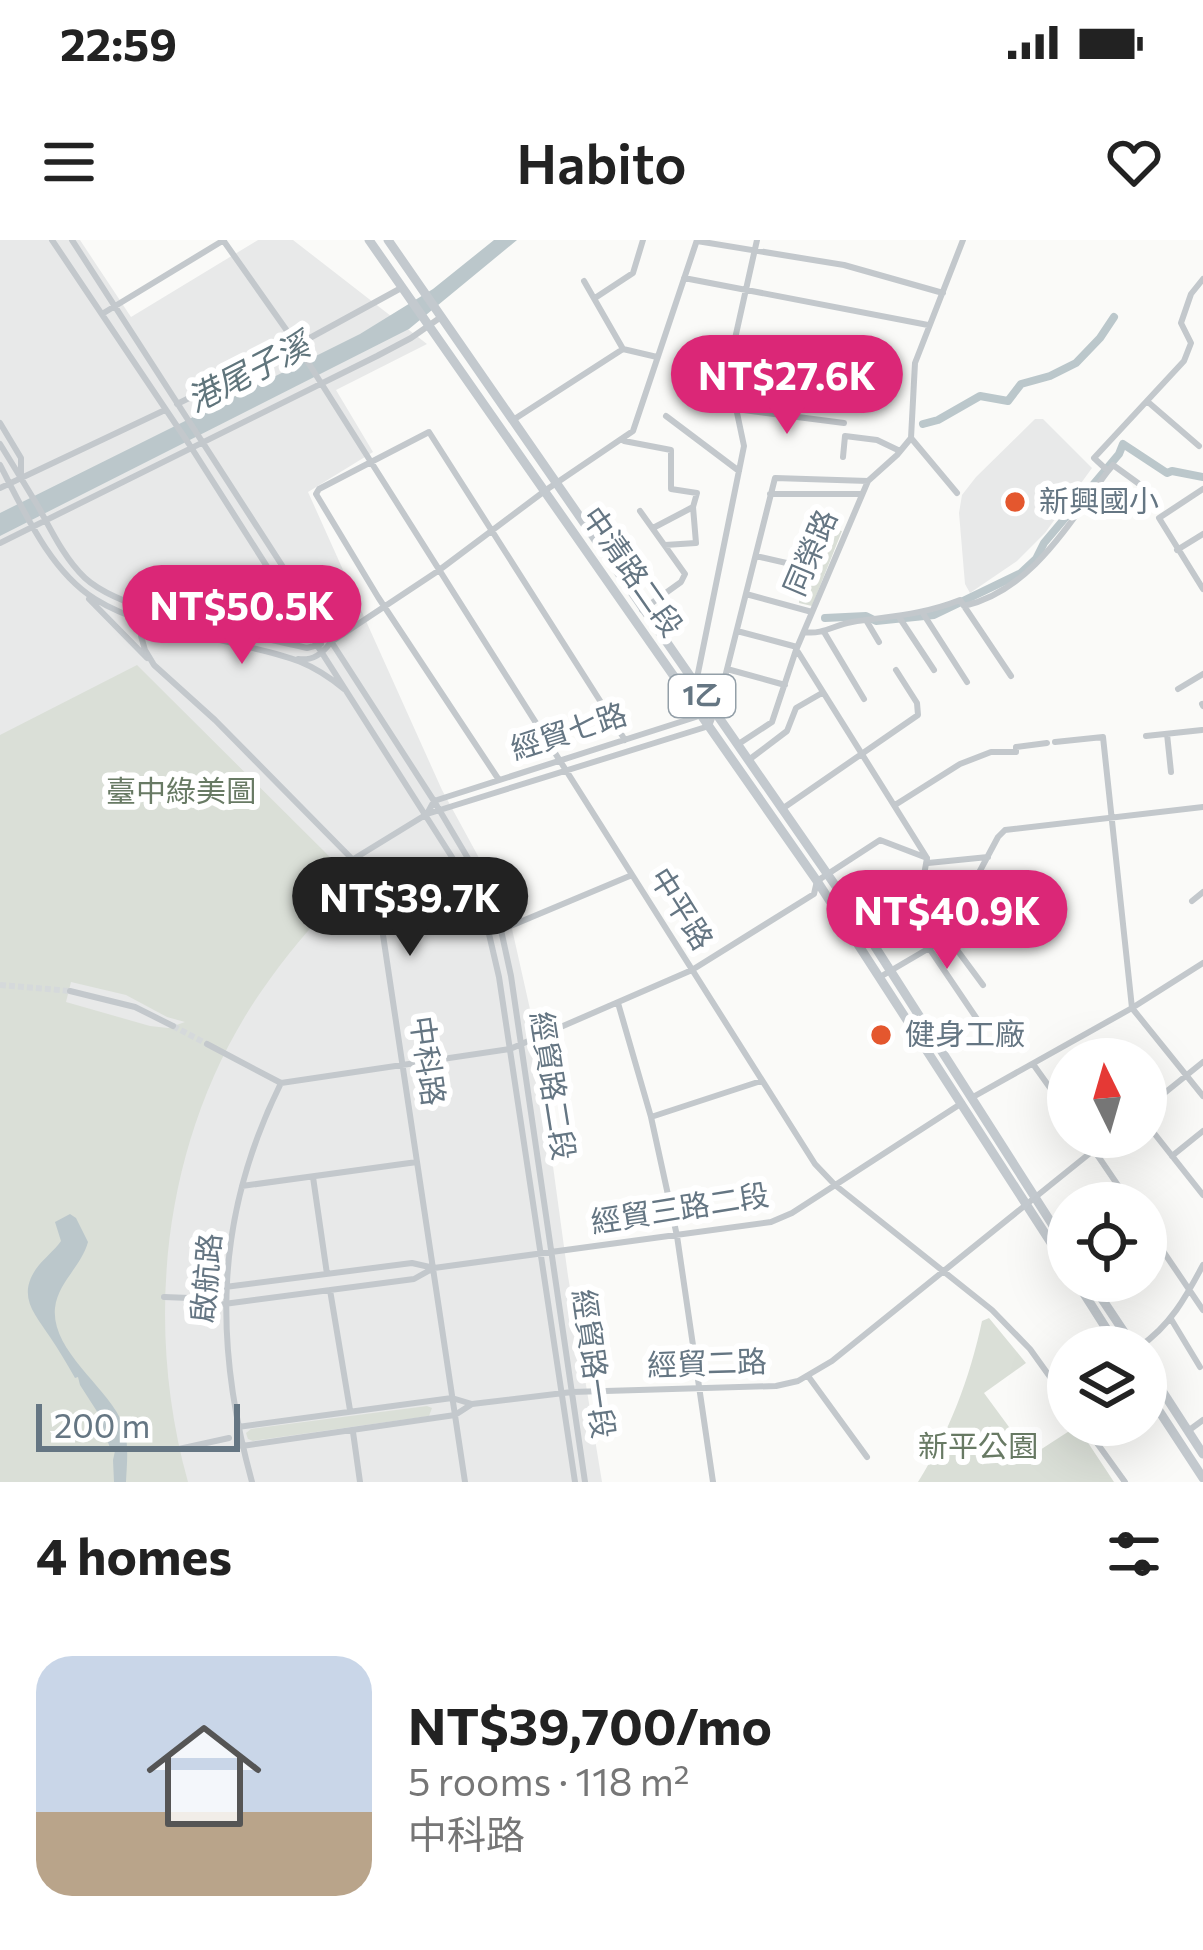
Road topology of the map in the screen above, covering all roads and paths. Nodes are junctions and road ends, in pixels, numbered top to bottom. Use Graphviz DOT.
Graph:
graph roads {
  1 [pos="52,240"];
  2 [pos="72,240"];
  3 [pos="224,240"];
  4 [pos="369,240"];
  5 [pos="388,240"];
  6 [pos="643,240"];
  7 [pos="757,240"];
  8 [pos="963,240"];
  9 [pos="697,241"];
  10 [pos="754,251"];
  11 [pos="684,278"];
  12 [pos="1203,279"];
  13 [pos="584,281"];
  14 [pos="744,289"];
  15 [pos="406,291"];
  16 [pos="943,293"];
  17 [pos="595,298"];
  18 [pos="113,306"];
  19 [pos="102,314"];
  20 [pos="441,317"];
  21 [pos="930,325"];
  22 [pos="430,326"];
  23 [pos="299,348"];
  24 [pos="623,349"];
  25 [pos="658,357"];
  26 [pos="319,380"];
  27 [pos="1148,402"];
  28 [pos="177,404"];
  29 [pos="166,409"];
  30 [pos="736,409"];
  31 [pos="665,416"];
  32 [pos="513,421"];
  33 [pos="0,423"];
  34 [pos="844,423"];
  35 [pos="911,437"];
  36 [pos="201,439"];
  37 [pos="620,440"];
  38 [pos="0,444"];
  39 [pos="190,446"];
  40 [pos="1198,446"];
  41 [pos="900,451"];
  42 [pos="842,457"];
  43 [pos="369,462"];
  44 [pos="0,465"];
  45 [pos="739,471"];
  46 [pos="1108,472"];
  47 [pos="0,477"];
  48 [pos="868,481"];
  49 [pos="23,482"];
  50 [pos="557,483"];
  51 [pos="11,487"];
  52 [pos="0,488"];
  53 [pos="1203,489"];
  54 [pos="546,490"];
  55 [pos="957,493"];
  56 [pos="770,494"];
  57 [pos="862,494"];
  58 [pos="1153,494"];
  59 [pos="693,507"];
  60 [pos="640,511"];
  61 [pos="46,520"];
  62 [pos="34,526"];
  63 [pos="653,528"];
  64 [pos="491,531"];
  65 [pos="1203,534"];
  66 [pos="0,543"];
  67 [pos="665,545"];
  68 [pos="1177,550"];
  69 [pos="756,556"];
  70 [pos="804,567"];
  71 [pos="438,571"];
  72 [pos="74,583"];
  73 [pos="1202,584"];
  74 [pos="746,594"];
  75 [pos="962,603"];
  76 [pos="385,607"];
  77 [pos="147,610"];
  78 [pos="642,610"];
  79 [pos="812,612"];
  80 [pos="923,614"];
  81 [pos="898,616"];
  82 [pos="144,620"];
  83 [pos="866,620"];
  84 [pos="737,631"];
  85 [pos="804,632"];
  86 [pos="824,632"];
  87 [pos="331,642"];
  88 [pos="879,642"];
  89 [pos="797,648"];
  90 [pos="320,649"];
  91 [pos="298,659"];
  92 [pos="154,665"];
  93 [pos="727,669"];
  94 [pos="896,670"];
  95 [pos="934,670"];
  96 [pos="1203,674"];
  97 [pos="1011,676"];
  98 [pos="968,682"];
  99 [pos="785,685"];
  100 [pos="1178,689"];
  101 [pos="691,690"];
  102 [pos="823,692"];
  103 [pos="351,696"];
  104 [pos="864,699"];
  105 [pos="708,714"];
  106 [pos="709,725"];
  107 [pos="1202,730"];
  108 [pos="1167,734"];
  109 [pos="1146,736"];
  110 [pos="625,740"];
  111 [pos="737,745"];
  112 [pos="862,753"];
  113 [pos="559,761"];
  114 [pos="747,761"];
  115 [pos="565,770"];
  116 [pos="1171,772"];
  117 [pos="499,780"];
  118 [pos="895,805"];
  119 [pos="437,806"];
  120 [pos="1203,807"];
  121 [pos="782,809"];
  122 [pos="427,814"];
  123 [pos="1112,818"];
  124 [pos="988,857"];
  125 [pos="352,860"];
  126 [pos="927,860"];
  127 [pos="924,874"];
  128 [pos="632,875"];
  129 [pos="823,878"];
  130 [pos="970,890"];
  131 [pos="1203,892"];
  132 [pos="911,900"];
  133 [pos="1192,901"];
  134 [pos="903,916"];
  135 [pos="501,930"];
  136 [pos="945,938"];
  137 [pos="929,948"];
  138 [pos="1203,963"];
  139 [pos="692,970"];
  140 [pos="885,975"];
  141 [pos="982,985"];
  142 [pos="70,991"];
  143 [pos="618,1003"];
  144 [pos="1132,1008"];
  145 [pos="977,1019"];
  146 [pos="173,1026"];
  147 [pos="207,1044"];
  148 [pos="521,1044"];
  149 [pos="510,1049"];
  150 [pos="1203,1062"];
  151 [pos="1033,1064"];
  152 [pos="404,1065"];
  153 [pos="1186,1076"];
  154 [pos="763,1081"];
  155 [pos="281,1083"];
  156 [pos="1047,1084"];
  157 [pos="1167,1091"];
  158 [pos="1203,1096"];
  159 [pos="968,1100"];
  160 [pos="651,1117"];
  161 [pos="1203,1131"];
  162 [pos="1167,1150"];
  163 [pos="1172,1156"];
  164 [pos="1084,1158"];
  165 [pos="418,1162"];
  166 [pos="313,1177"];
  167 [pos="835,1185"];
  168 [pos="242,1186"];
  169 [pos="1203,1195"];
  170 [pos="1030,1199"];
  171 [pos="1047,1221"];
  172 [pos="1047,1230"];
  173 [pos="676,1236"];
  174 [pos="553,1253"];
  175 [pos="541,1255"];
  176 [pos="1167,1257"];
  177 [pos="1203,1264"];
  178 [pos="434,1268"];
  179 [pos="940,1271"];
  180 [pos="328,1274"];
  181 [pos="225,1287"];
  182 [pos="330,1290"];
  183 [pos="1190,1290"];
  184 [pos="164,1297"];
  185 [pos="215,1299"];
  186 [pos="224,1304"];
  187 [pos="1203,1310"];
  188 [pos="1171,1318"];
  189 [pos="1165,1326"];
  190 [pos="1200,1367"];
  191 [pos="1047,1375"];
  192 [pos="808,1376"];
  193 [pos="699,1388"];
  194 [pos="572,1392"];
  195 [pos="561,1394"];
  196 [pos="452,1398"];
  197 [pos="1167,1398"];
  198 [pos="472,1404"];
  199 [pos="350,1411"];
  200 [pos="455,1415"];
  201 [pos="1203,1420"];
  202 [pos="1167,1423"];
  203 [pos="238,1426"];
  204 [pos="352,1430"];
  205 [pos="1188,1431"];
  206 [pos="229,1438"];
  207 [pos="242,1446"];
  208 [pos="1099,1446"];
  209 [pos="178,1449"];
  210 [pos="1203,1454"];
  211 [pos="867,1456"];
  212 [pos="1203,1478"];
  213 [pos="252,1482"];
  214 [pos="360,1482"];
  215 [pos="465,1482"];
  216 [pos="574,1482"];
  217 [pos="585,1482"];
  218 [pos="713,1482"];
  219 [pos="1125,1482"];
  1 -- 19 [label="street"];
  2 -- 18 [label="street"];
  3 -- 18 [label="street"];
  3 -- 23 [label="street, 中平路"];
  4 -- 15 [label="main road, 1乙"];
  5 -- 20 [label="main road, 1乙"];
  6 -- 17 [label="street"];
  7 -- 10 [label="street"];
  8 -- 16 [label="street"];
  9 -- 10 [label="street"];
  9 -- 11 [label="street"];
  10 -- 14 [label="street"];
  10 -- 16 [label="street"];
  11 -- 14 [label="street"];
  11 -- 25 [label="street"];
  12 -- 27 [label="street"];
  13 -- 17 [label="street"];
  14 -- 21 [label="street"];
  14 -- 30 [label="street"];
  15 -- 22 [label="main road, 1乙"];
  15 -- 23 [label="street"];
  16 -- 21 [label="street"];
  17 -- 24 [label="street"];
  18 -- 19 [label="street"];
  18 -- 28 [label="street"];
  19 -- 29 [label="street"];
  20 -- 22 [label="street"];
  20 -- 32 [label="main road, 中清路二段 / 1乙"];
  21 -- 35 [label="street"];
  22 -- 26 [label="street"];
  22 -- 54 [label="main road, 中清路二段 / 1乙"];
  23 -- 26 [label="street, 中平路"];
  23 -- 28 [label="street"];
  24 -- 25 [label="street"];
  24 -- 32 [label="street"];
  25 -- 37 [label="street"];
  26 -- 36 [label="street"];
  26 -- 43 [label="street, 中平路"];
  27 -- 40 [label="street"];
  27 -- 46 [label="street"];
  28 -- 29 [label="street"];
  28 -- 36 [label="street, 經貿路二段"];
  29 -- 39 [label="street, 經貿路二段"];
  29 -- 49 [label="street"];
  30 -- 34 [label="street"];
  30 -- 45 [label="street"];
  31 -- 45 [label="street"];
  32 -- 50 [label="main road, 中清路二段 / 1乙"];
  33 -- 49 [label="street"];
  35 -- 41 [label="street, 同榮路"];
  35 -- 55 [label="street"];
  36 -- 39 [label="street"];
  36 -- 87 [label="street, 經貿路二段"];
  37 -- 50 [label="street"];
  37 -- 59 [label="street"];
  38 -- 49 [label="street"];
  39 -- 61 [label="street"];
  39 -- 90 [label="street, 經貿路二段"];
  41 -- 42 [label="street"];
  41 -- 48 [label="street, 同榮路"];
  43 -- 64 [label="street"];
  43 -- 71 [label="street, 中平路"];
  43 -- 76 [label="street"];
  44 -- 51 [label="street"];
  45 -- 101 [label="street"];
  46 -- 58 [label="street"];
  46 -- 75 [label="street"];
  47 -- 51 [label="street, 中科路"];
  48 -- 56 [label="street"];
  48 -- 57 [label="street, 同榮路"];
  49 -- 51 [label="street"];
  49 -- 61 [label="street"];
  50 -- 54 [label="street"];
  50 -- 78 [label="main road, 中清路二段 / 1乙"];
  51 -- 52 [label="street"];
  51 -- 62 [label="street, 中科路"];
  53 -- 68 [label="street"];
  54 -- 64 [label="street"];
  54 -- 101 [label="main road, 中清路二段 / 1乙"];
  56 -- 57 [label="street"];
  56 -- 69 [label="street"];
  57 -- 79 [label="street, 同榮路"];
  59 -- 63 [label="street"];
  59 -- 67 [label="street"];
  60 -- 63 [label="street"];
  61 -- 62 [label="street"];
  61 -- 77 [label="street"];
  62 -- 66 [label="street"];
  62 -- 72 [label="street, 中科路"];
  63 -- 67 [label="street"];
  64 -- 71 [label="street"];
  64 -- 110 [label="street"];
  65 -- 68 [label="street"];
  67 -- 78 [label="street"];
  68 -- 73 [label="street"];
  69 -- 70 [label="street"];
  69 -- 74 [label="street"];
  71 -- 76 [label="street"];
  71 -- 113 [label="street, 中平路"];
  72 -- 82 [label="street, 中科路"];
  72 -- 92 [label="street, 中科路"];
  74 -- 79 [label="street"];
  74 -- 84 [label="street"];
  75 -- 80 [label="street"];
  75 -- 97 [label="street"];
  76 -- 87 [label="street"];
  76 -- 117 [label="street"];
  77 -- 82 [label="street"];
  77 -- 90 [label="street"];
  78 -- 101 [label="main road, 中清路二段 / 1乙"];
  79 -- 85 [label="street, 同榮路"];
  80 -- 81 [label="street"];
  80 -- 98 [label="street"];
  81 -- 83 [label="street"];
  81 -- 95 [label="street"];
  82 -- 91 [label="street, 中科路"];
  82 -- 92 [label="street"];
  83 -- 86 [label="street"];
  83 -- 88 [label="street"];
  84 -- 89 [label="street"];
  84 -- 93 [label="street"];
  85 -- 86 [label="street"];
  85 -- 89 [label="street, 同榮路"];
  86 -- 104 [label="street"];
  87 -- 90 [label="street"];
  87 -- 119 [label="street, 經貿路二段"];
  89 -- 99 [label="street, 同榮路"];
  89 -- 102 [label="street"];
  90 -- 91 [label="street"];
  90 -- 103 [label="street, 經貿路二段"];
  91 -- 103 [label="street"];
  92 -- 125 [label="street, 中科路"];
  93 -- 99 [label="street"];
  93 -- 105 [label="street"];
  94 -- 112 [label="street"];
  96 -- 100 [label="street"];
  99 -- 111 [label="street, 同榮路"];
  101 -- 105 [label="main road, 中清路二段 / 1乙"];
  102 -- 112 [label="street"];
  102 -- 114 [label="street"];
  103 -- 122 [label="street, 經貿路二段"];
  105 -- 106 [label="main road, 中清路二段 / 1乙"];
  105 -- 110 [label="street, 經貿七路"];
  105 -- 111 [label="main road, 中清路二段 / 1乙"];
  106 -- 115 [label="street, 經貿七路"];
  106 -- 129 [label="main road, 中清路二段 / 1乙"];
  107 -- 108 [label="street"];
  108 -- 109 [label="street"];
  108 -- 116 [label="street"];
  110 -- 113 [label="street, 經貿七路"];
  111 -- 114 [label="main road, 中清路二段 / 1乙"];
  112 -- 118 [label="street"];
  112 -- 121 [label="street"];
  113 -- 115 [label="street, 中平路"];
  113 -- 117 [label="street, 經貿七路"];
  114 -- 121 [label="main road, 中清路二段 / 1乙"];
  115 -- 119 [label="street, 經貿七路"];
  115 -- 128 [label="street, 中平路"];
  117 -- 119 [label="street, 經貿七路"];
  118 -- 123 [label="street"];
  118 -- 126 [label="street"];
  119 -- 122 [label="street"];
  119 -- 135 [label="street, 經貿路二段"];
  120 -- 123 [label="street"];
  121 -- 129 [label="main road, 中清路二段 / 1乙"];
  122 -- 125 [label="street"];
  122 -- 149 [label="street, 經貿路二段"];
  123 -- 124 [label="street"];
  123 -- 144 [label="street"];
  124 -- 126 [label="street"];
  124 -- 130 [label="street"];
  125 -- 152 [label="street, 中科路"];
  126 -- 127 [label="street"];
  126 -- 129 [label="street"];
  127 -- 130 [label="street"];
  127 -- 132 [label="street"];
  128 -- 135 [label="street"];
  128 -- 139 [label="street, 中平路"];
  129 -- 139 [label="street"];
  129 -- 140 [label="main road, 中清路二段 / 1乙"];
  130 -- 136 [label="street"];
  131 -- 133 [label="street"];
  132 -- 134 [label="street"];
  132 -- 136 [label="street"];
  135 -- 148 [label="street, 經貿路二段"];
  136 -- 137 [label="street"];
  136 -- 141 [label="street"];
  137 -- 140 [label="street"];
  137 -- 145 [label="street"];
  138 -- 144 [label="street, 經貿三路二段"];
  139 -- 143 [label="street"];
  139 -- 154 [label="street, 中平路"];
  140 -- 159 [label="main road, 中清路二段 / 1乙"];
  142 -- 146 [label="street"];
  143 -- 148 [label="street"];
  143 -- 160 [label="street"];
  144 -- 151 [label="street, 經貿三路二段"];
  144 -- 153 [label="street"];
  147 -- 155 [label="street"];
  148 -- 149 [label="street"];
  148 -- 174 [label="street, 經貿路二段"];
  149 -- 152 [label="street"];
  149 -- 175 [label="street, 經貿路二段"];
  150 -- 153 [label="street"];
  151 -- 156 [label="street"];
  151 -- 159 [label="street, 經貿三路二段"];
  152 -- 155 [label="street"];
  152 -- 165 [label="street, 中科路"];
  153 -- 157 [label="street"];
  153 -- 158 [label="street"];
  154 -- 160 [label="street"];
  154 -- 167 [label="street, 中平路"];
  155 -- 168 [label="street, 啟航路"];
  159 -- 167 [label="street, 經貿三路二段"];
  159 -- 170 [label="main road, 中清路二段 / 1乙"];
  160 -- 173 [label="street"];
  161 -- 163 [label="street"];
  162 -- 163 [label="street"];
  163 -- 169 [label="street"];
  164 -- 170 [label="street, 經貿二路"];
  165 -- 166 [label="street"];
  165 -- 178 [label="street, 中科路"];
  166 -- 168 [label="street"];
  166 -- 180 [label="street"];
  167 -- 173 [label="street, 經貿三路二段"];
  167 -- 179 [label="street, 中平路"];
  168 -- 181 [label="street, 啟航路"];
  170 -- 171 [label="main road, 中清路二段 / 1乙"];
  170 -- 172 [label="main road, 中清路二段 / 1乙"];
  170 -- 179 [label="street, 經貿二路"];
  173 -- 174 [label="street, 經貿三路二段"];
  173 -- 193 [label="street"];
  174 -- 175 [label="street, 經貿三路二段"];
  174 -- 194 [label="street, 經貿路一段"];
  175 -- 178 [label="street, 經貿三路二段"];
  175 -- 195 [label="street, 經貿路一段"];
  176 -- 183 [label="street"];
  177 -- 183 [label="street"];
  178 -- 180 [label="street, 經貿三路二段"];
  178 -- 182 [label="street, 經貿三路二段"];
  178 -- 196 [label="street, 中科路"];
  179 -- 191 [label="street, 中平路"];
  179 -- 192 [label="street, 經貿二路"];
  180 -- 181 [label="street, 經貿三路二段"];
  181 -- 186 [label="street, 啟航路"];
  182 -- 186 [label="street, 經貿三路二段"];
  182 -- 199 [label="street"];
  183 -- 187 [label="street"];
  183 -- 188 [label="street"];
  184 -- 185 [label="street"];
  186 -- 203 [label="street, 啟航路"];
  188 -- 189 [label="street"];
  188 -- 190 [label="street"];
  192 -- 193 [label="street, 經貿二路"];
  192 -- 211 [label="street"];
  193 -- 194 [label="street, 經貿二路"];
  193 -- 218 [label="street"];
  194 -- 195 [label="street, 經貿二路"];
  194 -- 217 [label="street, 經貿路一段"];
  195 -- 198 [label="street, 經貿二路"];
  195 -- 216 [label="street, 經貿路一段"];
  196 -- 198 [label="street, 經貿二路"];
  196 -- 199 [label="street, 經貿二路"];
  196 -- 200 [label="street, 中科路"];
  197 -- 205 [label="main road"];
  198 -- 200 [label="street, 經貿二路"];
  199 -- 203 [label="street, 經貿二路"];
  200 -- 204 [label="street, 經貿二路"];
  200 -- 215 [label="street, 中科路"];
  201 -- 205 [label="street"];
  202 -- 212 [label="main road"];
  203 -- 207 [label="street, 啟航路"];
  204 -- 207 [label="street, 經貿二路"];
  204 -- 214 [label="street"];
  205 -- 210 [label="main road"];
  206 -- 209 [label="street"];
  207 -- 213 [label="street, 啟航路"];
  208 -- 219 [label="street"];
}
